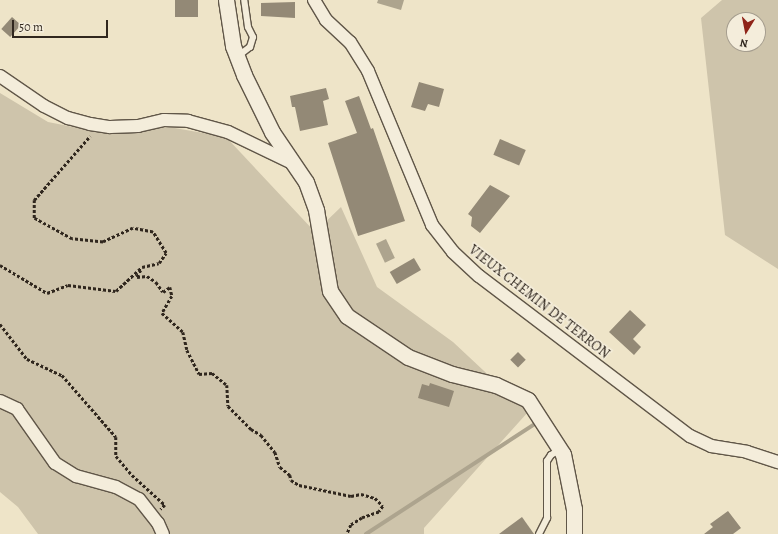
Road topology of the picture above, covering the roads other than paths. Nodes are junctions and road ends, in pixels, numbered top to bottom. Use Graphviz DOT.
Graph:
graph roads {
  1 [pos="226,0"];
  2 [pos="244,0"];
  3 [pos="314,0"];
  4 [pos="237,57"];
  5 [pos="0,76"];
  6 [pos="292,163"];
  7 [pos="0,401"];
  8 [pos="560,449"];
  9 [pos="778,462"];
  10 [pos="163,534"];
  11 [pos="539,534"];
  12 [pos="574,534"];
  1 -- 4 [label="street"];
  2 -- 4 [label="lane"];
  3 -- 9 [label="street, VIEUX CHEMIN DE TERRON"];
  4 -- 6 [label="street"];
  5 -- 6 [label="street"];
  6 -- 8 [label="street"];
  7 -- 10 [label="street"];
  8 -- 11 [label="lane"];
  8 -- 12 [label="street"];
}
